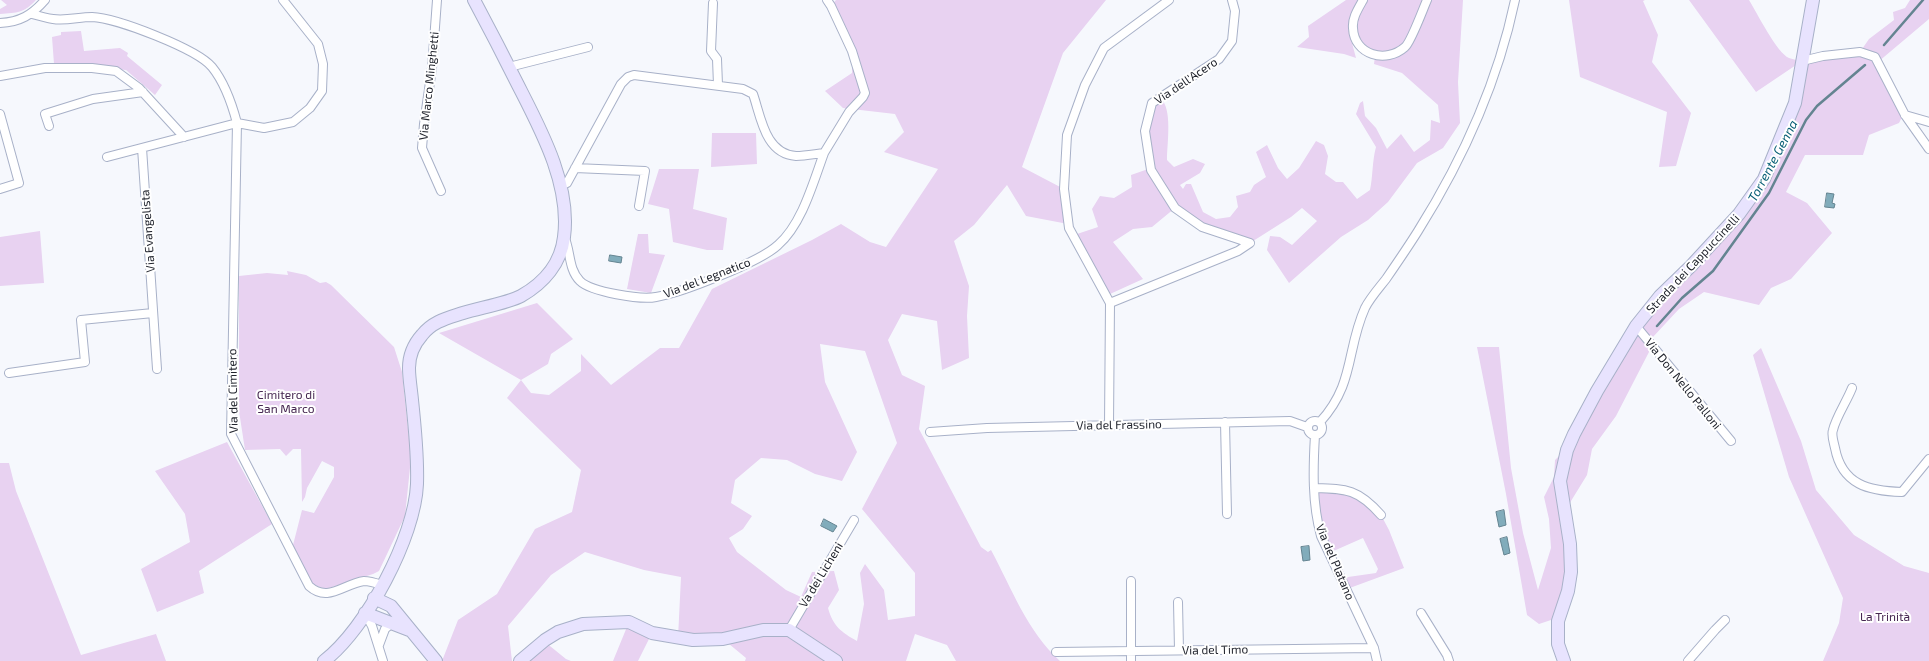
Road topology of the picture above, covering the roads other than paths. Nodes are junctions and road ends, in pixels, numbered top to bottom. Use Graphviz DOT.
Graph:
graph roads {
  1 [pos="45,0"];
  2 [pos="283,0"];
  3 [pos="437,0"];
  4 [pos="474,0"];
  5 [pos="827,0"];
  6 [pos="1169,0"];
  7 [pos="1232,0"];
  8 [pos="1363,0"];
  9 [pos="1427,0"];
  10 [pos="1515,0"];
  11 [pos="1812,0"];
  12 [pos="713,3"];
  13 [pos="32,14"];
  14 [pos="0,23"];
  15 [pos="588,47"];
  16 [pos="1802,61"];
  17 [pos="509,67"];
  18 [pos="0,76"];
  19 [pos="718,86"];
  20 [pos="142,92"];
  21 [pos="0,114"];
  22 [pos="1905,115"];
  23 [pos="1929,122"];
  24 [pos="237,123"];
  25 [pos="49,126"];
  26 [pos="184,137"];
  27 [pos="142,148"];
  28 [pos="1929,149"];
  29 [pos="824,154"];
  30 [pos="107,157"];
  31 [pos="575,168"];
  32 [pos="561,186"];
  33 [pos="0,189"];
  34 [pos="442,191"];
  35 [pos="639,206"];
  36 [pos="564,236"];
  37 [pos="1110,303"];
  38 [pos="154,314"];
  39 [pos="1636,326"];
  40 [pos="157,369"];
  41 [pos="9,373"];
  42 [pos="1852,388"];
  43 [pos="1225,422"];
  44 [pos="1320,422"];
  45 [pos="1109,425"];
  46 [pos="1307,427"];
  47 [pos="930,432"];
  48 [pos="1315,435"];
  49 [pos="1730,441"];
  50 [pos="1929,459"];
  51 [pos="1314,488"];
  52 [pos="1227,514"];
  53 [pos="1381,515"];
  54 [pos="854,520"];
  55 [pos="391,569"];
  56 [pos="1131,580"];
  57 [pos="382,585"];
  58 [pos="374,598"];
  59 [pos="1178,602"];
  60 [pos="392,608"];
  61 [pos="365,613"];
  62 [pos="1421,613"];
  63 [pos="1725,620"];
  64 [pos="392,623"];
  65 [pos="410,630"];
  66 [pos="789,630"];
  67 [pos="379,646"];
  68 [pos="1374,648"];
  69 [pos="1179,650"];
  70 [pos="1132,651"];
  71 [pos="1056,652"];
  72 [pos="324,661"];
  73 [pos="383,661"];
  74 [pos="436,661"];
  75 [pos="520,661"];
  76 [pos="836,661"];
  77 [pos="1131,661"];
  78 [pos="1377,661"];
  79 [pos="1449,661"];
  80 [pos="1564,661"];
  81 [pos="1688,661"];
  1 -- 13 [label="street"];
  2 -- 24 [label="street"];
  3 -- 34 [label="street, Via Marco Minghetti"];
  4 -- 17 [label="street"];
  5 -- 29 [label="street, Via del Legnatico"];
  6 -- 37 [label="street"];
  7 -- 37 [label="street, Via dell'Acero"];
  8 -- 9 [label="street"];
  10 -- 44 [label="street"];
  11 -- 16 [label="street, Strada dei Cappuccinelli"];
  12 -- 19 [label="street"];
  13 -- 14 [label="street"];
  13 -- 24 [label="street, Via del Cimitero"];
  15 -- 17 [label="street"];
  16 -- 22 [label="street"];
  16 -- 39 [label="street, Strada dei Cappuccinelli"];
  17 -- 32 [label="street"];
  18 -- 20 [label="street"];
  19 -- 29 [label="street"];
  19 -- 31 [label="street"];
  20 -- 25 [label="street"];
  20 -- 26 [label="street"];
  21 -- 33 [label="street"];
  22 -- 23 [label="street"];
  22 -- 28 [label="street"];
  24 -- 26 [label="street"];
  24 -- 57 [label="street, Via del Cimitero"];
  26 -- 27 [label="street"];
  27 -- 30 [label="street"];
  27 -- 38 [label="street, Via Evangelista"];
  29 -- 36 [label="street, Via del Legnatico"];
  31 -- 32 [label="street"];
  31 -- 35 [label="street"];
  32 -- 36 [label="street"];
  36 -- 55 [label="street"];
  37 -- 45 [label="street"];
  38 -- 40 [label="street, Via Evangelista"];
  38 -- 41 [label="street"];
  39 -- 49 [label="street, Via Don Nello Palloni"];
  39 -- 80 [label="street, Strada dei Cappuccinelli"];
  42 -- 50 [label="street"];
  43 -- 45 [label="street, Via del Frassino"];
  43 -- 46 [label="street, Via del Frassino"];
  43 -- 52 [label="street"];
  44 -- 46 [label="street"];
  44 -- 48 [label="street"];
  45 -- 47 [label="street, Via del Frassino"];
  46 -- 48 [label="street"];
  48 -- 51 [label="street, Via del Platano"];
  51 -- 53 [label="street"];
  51 -- 68 [label="street, Via del Platano"];
  54 -- 66 [label="street, Va dei Licheni"];
  55 -- 57 [label="street"];
  55 -- 60 [label="street"];
  56 -- 70 [label="street"];
  57 -- 58 [label="street"];
  58 -- 60 [label="street"];
  58 -- 61 [label="street"];
  59 -- 69 [label="street"];
  60 -- 64 [label="street"];
  60 -- 65 [label="street"];
  61 -- 64 [label="street"];
  61 -- 67 [label="street"];
  61 -- 72 [label="street"];
  62 -- 79 [label="street"];
  63 -- 81 [label="street"];
  64 -- 65 [label="street"];
  64 -- 67 [label="street"];
  65 -- 74 [label="street"];
  66 -- 75 [label="street"];
  66 -- 76 [label="street"];
  67 -- 73 [label="street"];
  68 -- 69 [label="street, Via del Timo"];
  68 -- 78 [label="street, Via del Platano"];
  69 -- 70 [label="street, Via del Timo"];
  70 -- 71 [label="street, Via del Timo"];
  70 -- 77 [label="street"];
}
